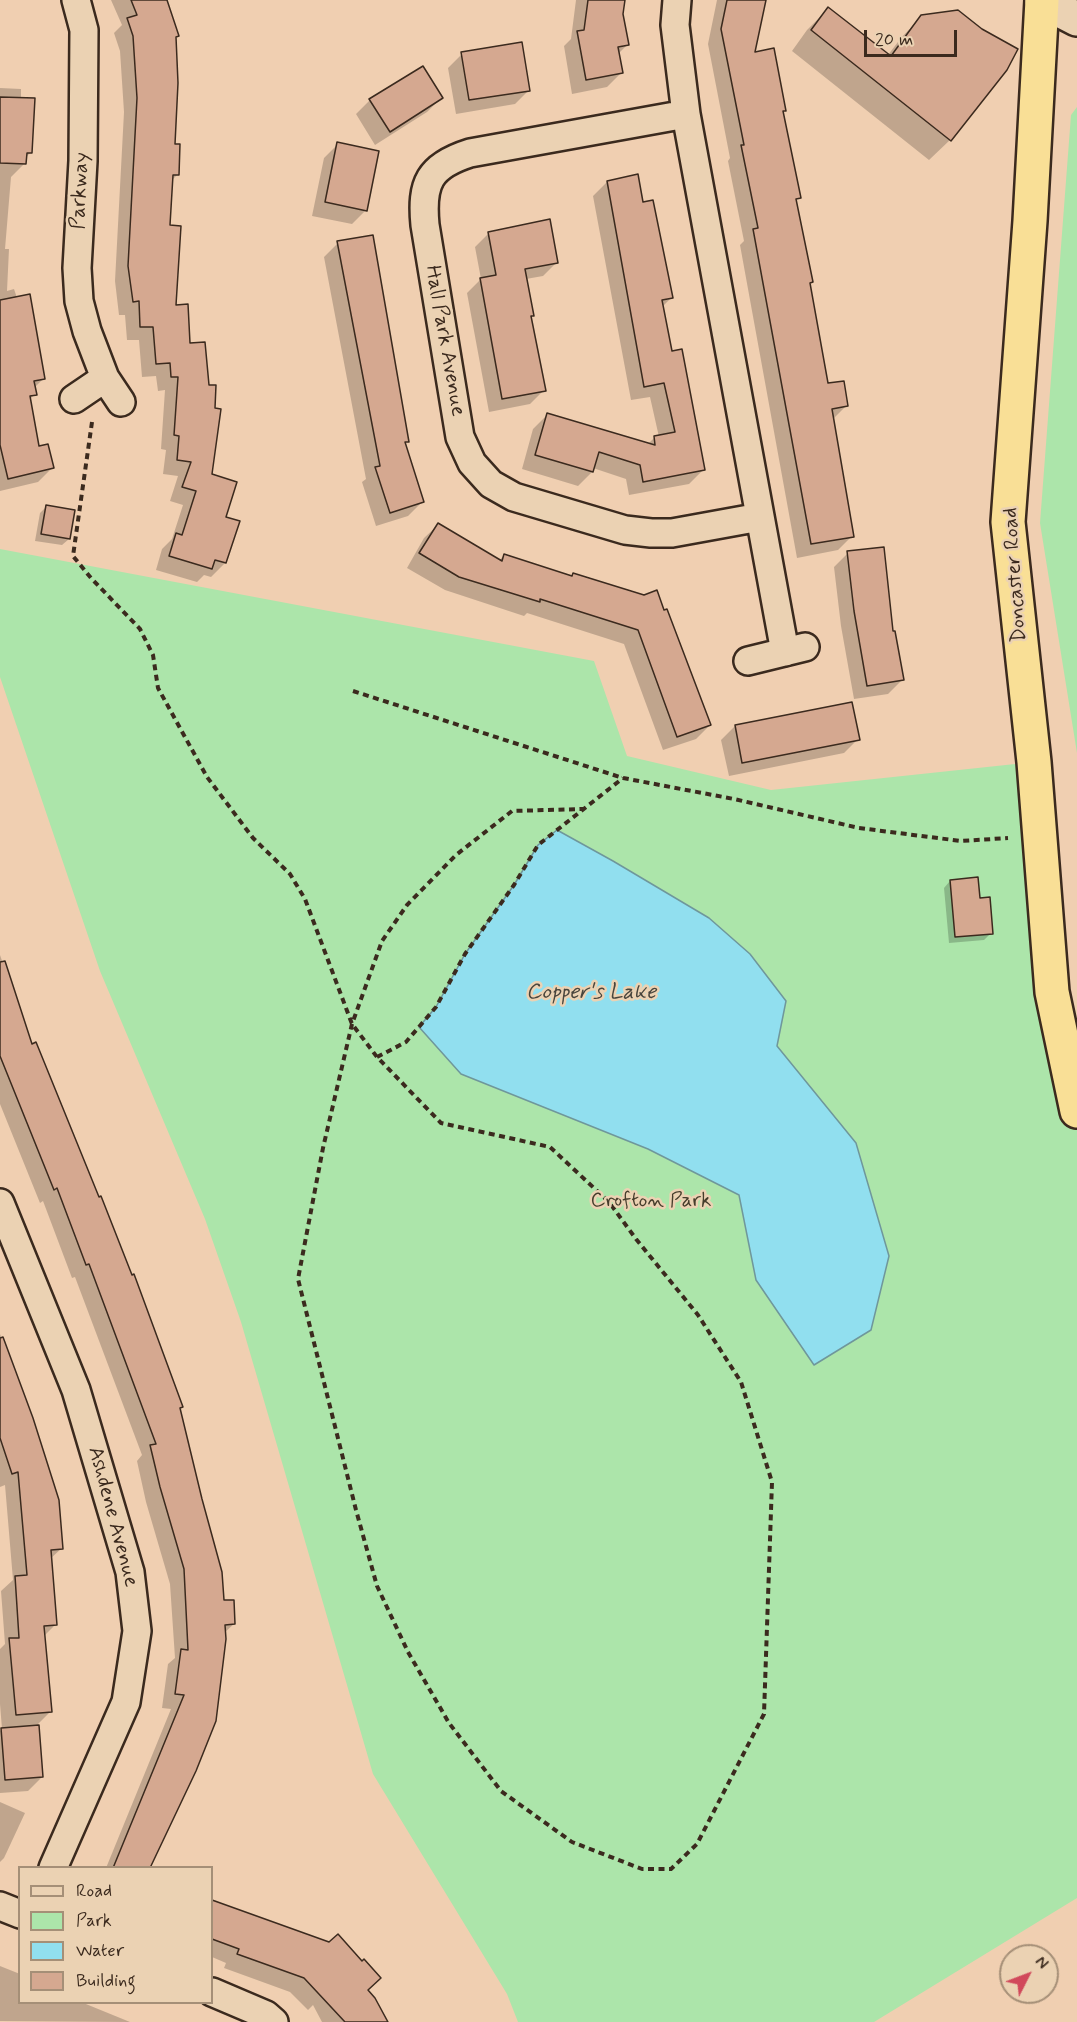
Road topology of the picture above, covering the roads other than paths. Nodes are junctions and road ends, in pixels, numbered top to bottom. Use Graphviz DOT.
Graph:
graph roads {
  1 [pos="76,0"];
  2 [pos="677,0"];
  3 [pos="1042,0"];
  4 [pos="1077,19"];
  5 [pos="686,114"];
  6 [pos="105,378"];
  7 [pos="74,399"];
  8 [pos="121,402"];
  9 [pos="760,517"];
  10 [pos="748,661"];
  11 [pos="1077,1111"];
  12 [pos="0,1203"];
  13 [pos="54,1866"];
  14 [pos="0,1906"];
  15 [pos="18,1913"];
  16 [pos="213,1992"];
  17 [pos="273,2022"];
  1 -- 6 [label="street, Parkway"];
  2 -- 5 [label="street"];
  3 -- 4 [label="main road"];
  3 -- 11 [label="highway, Doncaster Road"];
  5 -- 9 [label="street"];
  5 -- 9 [label="street, Hall Park Avenue"];
  6 -- 7 [label="street"];
  6 -- 8 [label="street, Parkway"];
  9 -- 10 [label="street"];
  12 -- 13 [label="street, Ashdene Avenue"];
  14 -- 15 [label="street"];
  16 -- 17 [label="street"];
}
